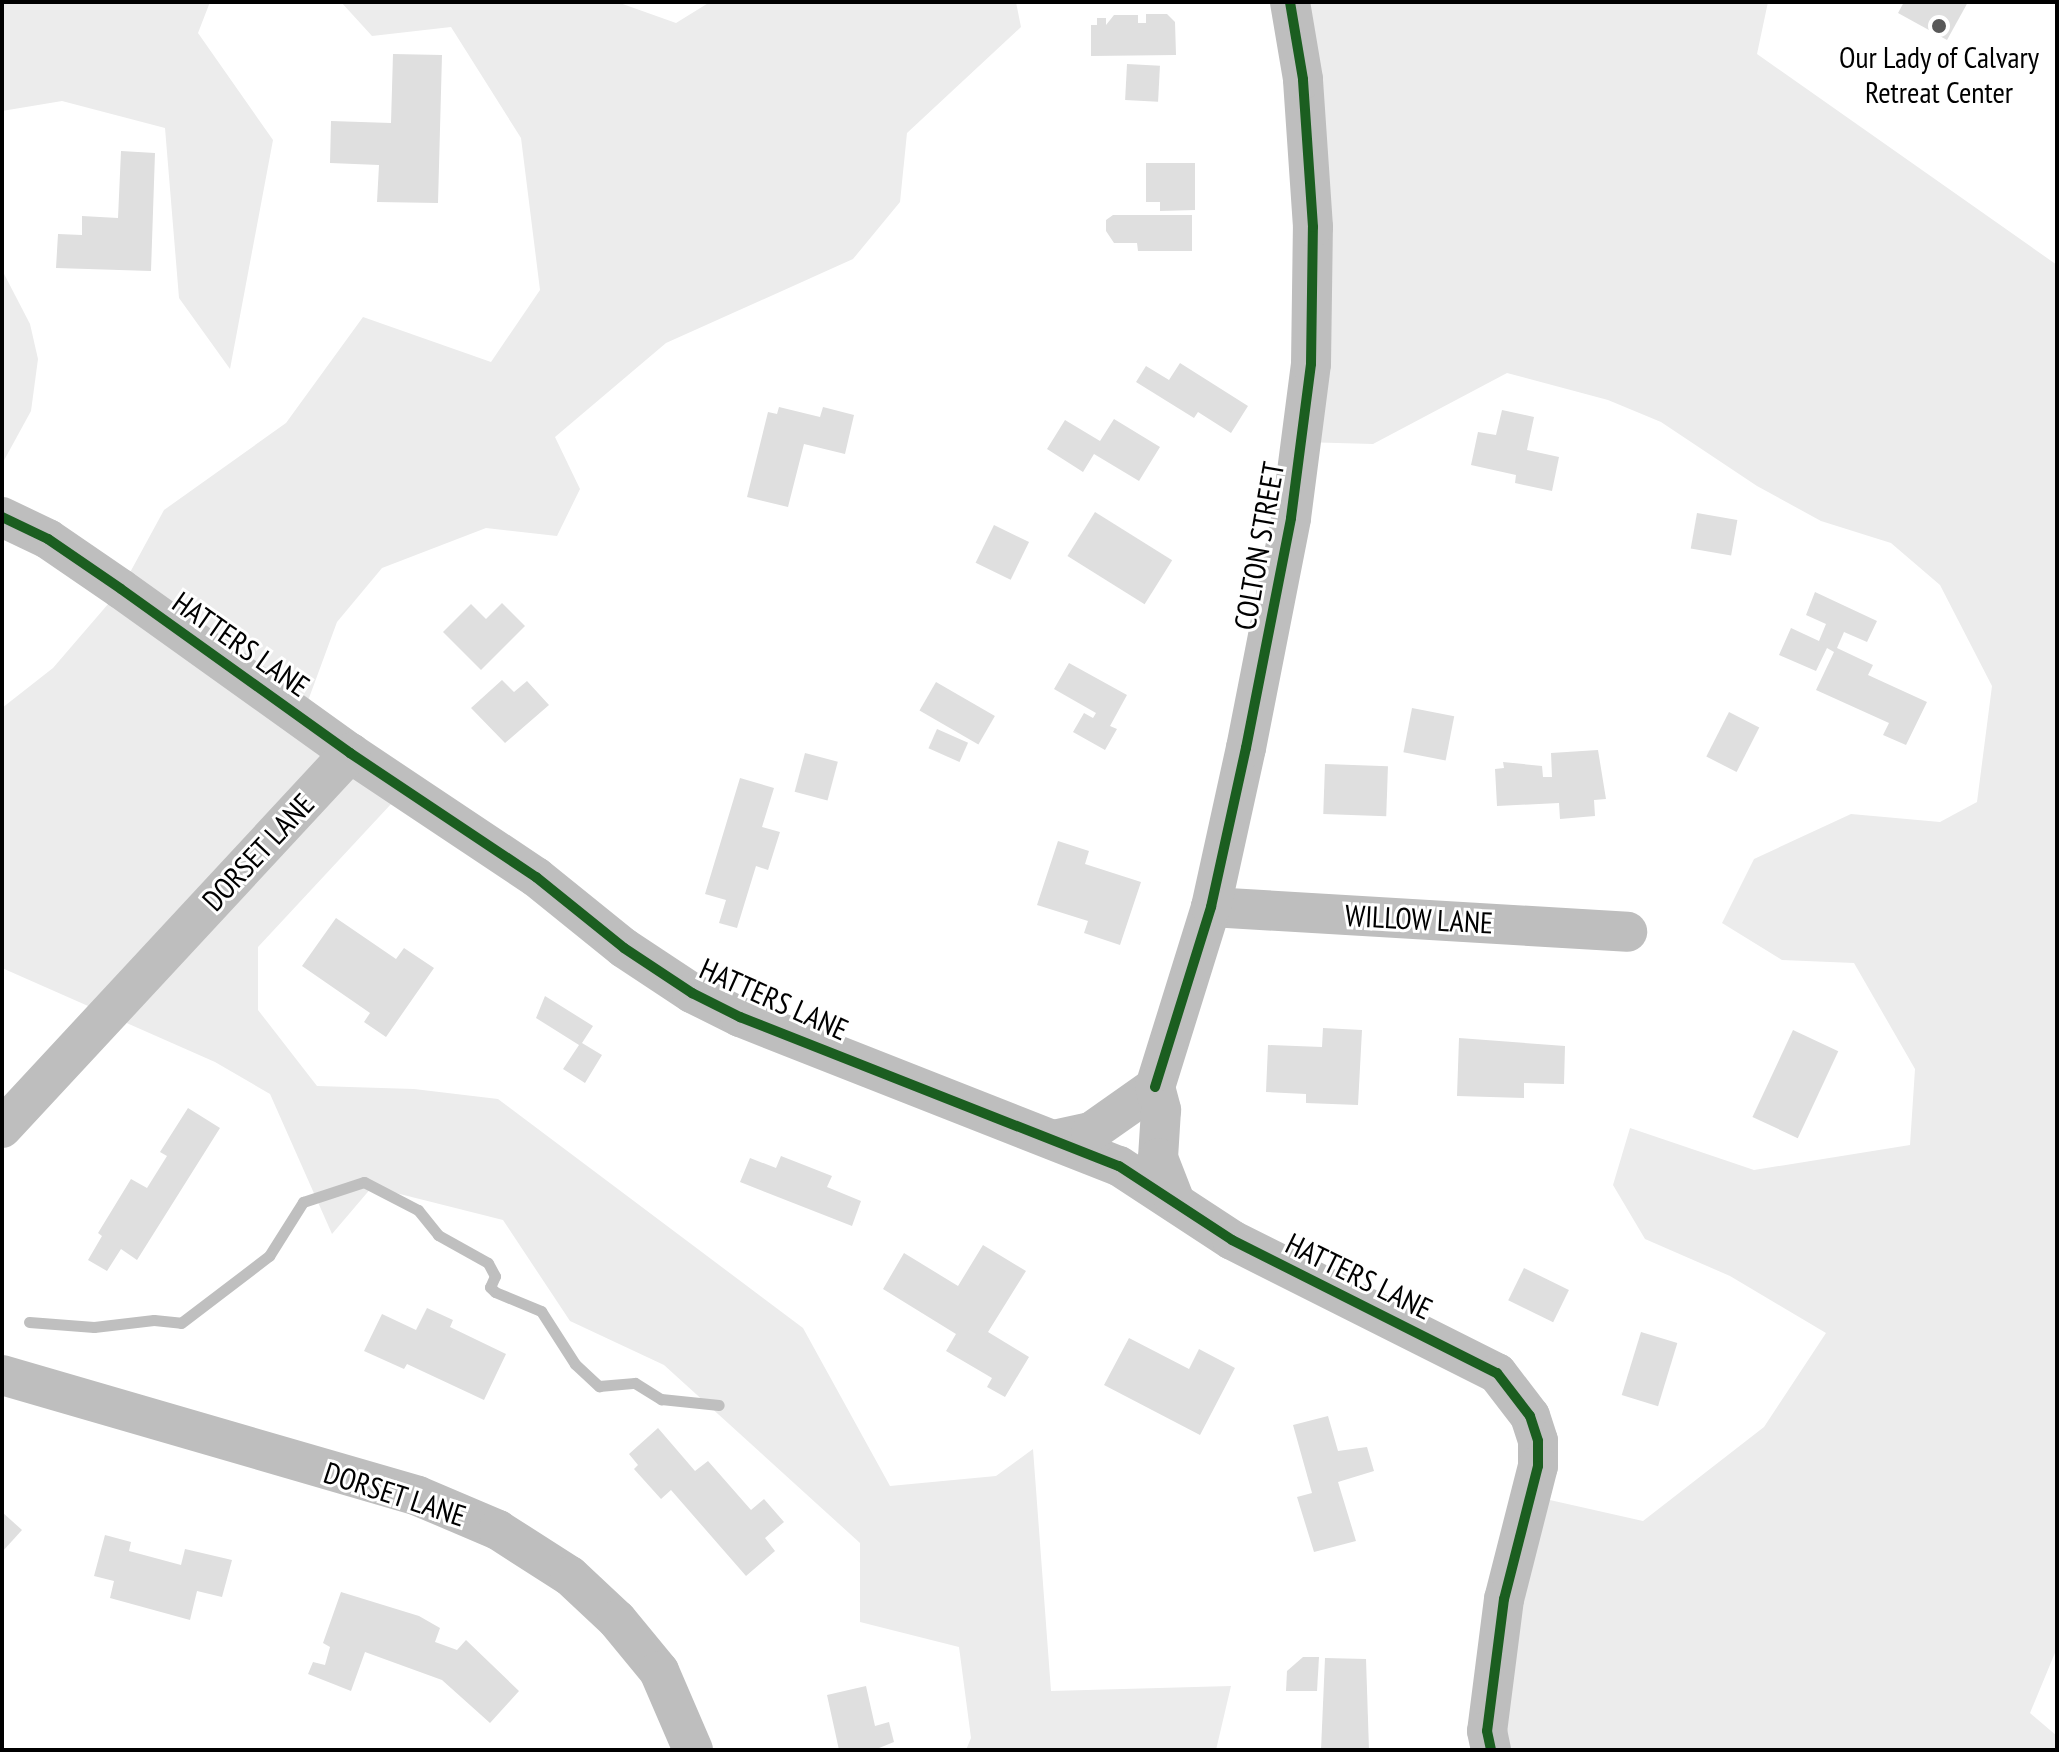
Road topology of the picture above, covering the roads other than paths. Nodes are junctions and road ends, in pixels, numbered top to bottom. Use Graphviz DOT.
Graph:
graph roads {
  1 [pos="1290,2"];
  2 [pos="2,517"];
  3 [pos="350,753"];
  4 [pos="1211,907"];
  5 [pos="1627,932"];
  6 [pos="1155,1087"];
  7 [pos="2,1128"];
  8 [pos="1058,1139"];
  9 [pos="1174,1199"];
  10 [pos="2,1375"];
  11 [pos="693,1750"];
  12 [pos="1491,1750"];
  1 -- 4 [label="street, COLTON STREET"];
  2 -- 3 [label="street, HATTERS LANE"];
  3 -- 7 [label="street, DORSET LANE"];
  3 -- 8 [label="street, HATTERS LANE"];
  4 -- 5 [label="street, WILLOW LANE"];
  4 -- 6 [label="street, COLTON STREET"];
  6 -- 8 [label="street"];
  6 -- 9 [label="street, COLTON STREET"];
  8 -- 9 [label="street, HATTERS LANE"];
  9 -- 12 [label="street, HATTERS LANE"];
  10 -- 11 [label="street, DORSET LANE"];
}
